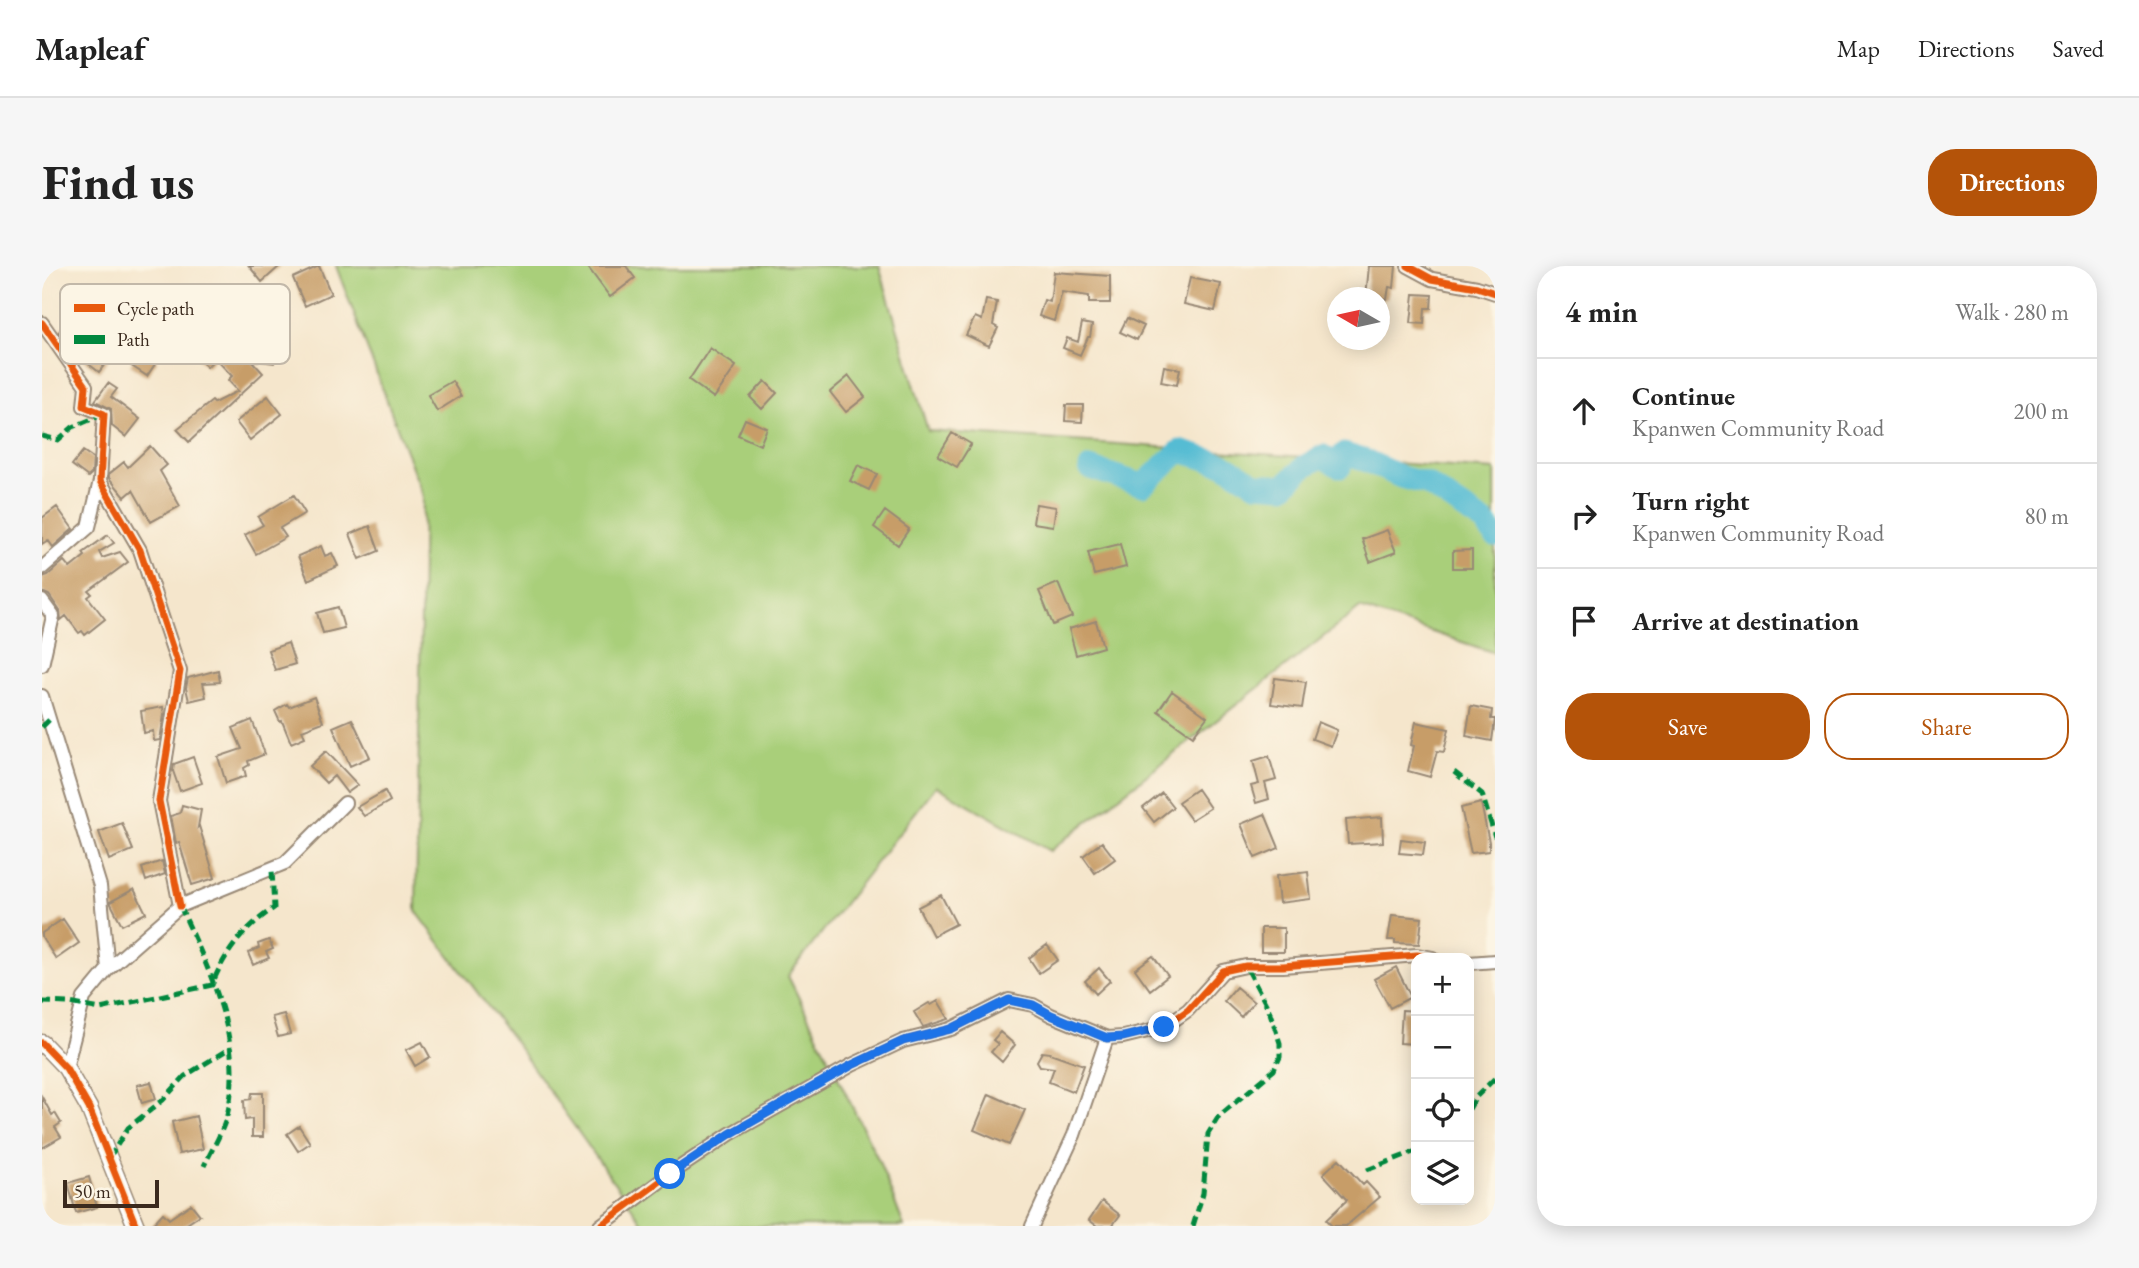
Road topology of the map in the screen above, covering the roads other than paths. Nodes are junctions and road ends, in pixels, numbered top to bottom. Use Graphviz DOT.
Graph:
graph roads {
  1 [pos="1408,266"];
  2 [pos="1495,293"];
  3 [pos="42,324"];
  4 [pos="60,349"];
  5 [pos="70,364"];
  6 [pos="100,481"];
  7 [pos="42,568"];
  8 [pos="42,601"];
  9 [pos="42,664"];
  10 [pos="42,696"];
  11 [pos="345,803"];
  12 [pos="180,906"];
  13 [pos="1411,955"];
  14 [pos="1495,961"];
  15 [pos="1474,962"];
  16 [pos="108,969"];
  17 [pos="1107,1038"];
  18 [pos="42,1042"];
  19 [pos="66,1068"];
  20 [pos="136,1226"];
  21 [pos="600,1226"];
  22 [pos="1032,1226"];
  1 -- 2 [label="street"];
  3 -- 4 [label="street"];
  5 -- 6 [label="street"];
  6 -- 7 [label="street"];
  6 -- 12 [label="street"];
  8 -- 9 [label="street"];
  10 -- 16 [label="street"];
  11 -- 12 [label="street"];
  12 -- 16 [label="street"];
  13 -- 17 [label="street"];
  14 -- 15 [label="street"];
  16 -- 19 [label="street"];
  17 -- 21 [label="street"];
  17 -- 22 [label="street"];
  18 -- 19 [label="street"];
  19 -- 20 [label="street"];
}
